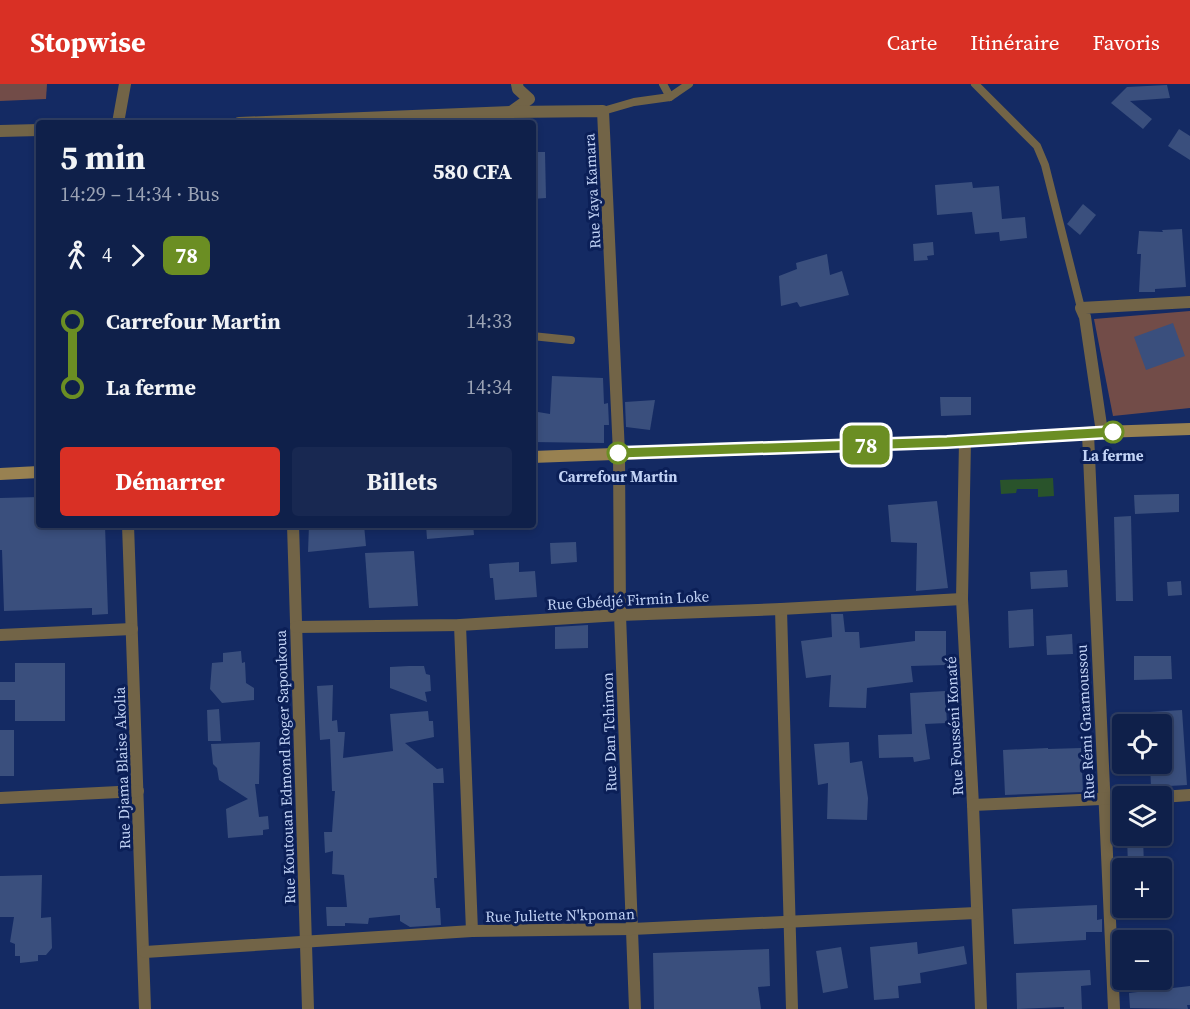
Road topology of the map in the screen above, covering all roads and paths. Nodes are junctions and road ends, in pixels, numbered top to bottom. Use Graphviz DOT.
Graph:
graph roads {
  1 [pos="125,84"];
  2 [pos="517,84"];
  3 [pos="663,84"];
  4 [pos="689,84"];
  5 [pos="975,84"];
  6 [pos="670,98"];
  7 [pos="603,111"];
  8 [pos="511,112"];
  9 [pos="119,120"];
  10 [pos="313,120"];
  11 [pos="36,130"];
  12 [pos="0,131"];
  13 [pos="1190,303"];
  14 [pos="1081,308"];
  15 [pos="536,336"];
  16 [pos="571,340"];
  17 [pos="1190,429"];
  18 [pos="1102,432"];
  19 [pos="1088,434"];
  20 [pos="965,441"];
  21 [pos="618,453"];
  22 [pos="536,456"];
  23 [pos="36,472"];
  24 [pos="0,474"];
  25 [pos="128,528"];
  26 [pos="293,528"];
  27 [pos="962,599"];
  28 [pos="781,609"];
  29 [pos="620,615"];
  30 [pos="460,625"];
  31 [pos="296,627"];
  32 [pos="132,629"];
  33 [pos="0,634"];
  34 [pos="138,791"];
  35 [pos="1190,795"];
  36 [pos="1172,796"];
  37 [pos="0,798"];
  38 [pos="1104,799"];
  39 [pos="1112,799"];
  40 [pos="973,805"];
  41 [pos="976,913"];
  42 [pos="790,922"];
  43 [pos="632,929"];
  44 [pos="472,931"];
  45 [pos="305,943"];
  46 [pos="145,952"];
  47 [pos="145,1009"];
  48 [pos="308,1009"];
  49 [pos="635,1009"];
  50 [pos="792,1009"];
  51 [pos="981,1009"];
  52 [pos="1114,1009"];
  1 -- 9 [label="street"];
  2 -- 8 [label="street"];
  3 -- 6 [label="lane"];
  4 -- 6 [label="lane"];
  5 -- 14 [label="lane"];
  6 -- 7 [label="lane"];
  7 -- 8 [label="street, Rue Yaya Kamara"];
  7 -- 21 [label="street, Rue Yaya Kamara"];
  8 -- 10 [label="street, Rue Yaya Kamara"];
  11 -- 12 [label="street"];
  13 -- 14 [label="street"];
  14 -- 18 [label="street"];
  15 -- 16 [label="lane"];
  17 -- 18 [label="street"];
  18 -- 19 [label="street"];
  19 -- 20 [label="street"];
  19 -- 38 [label="street, Rue Rémi Gnamoussou"];
  20 -- 21 [label="street"];
  20 -- 27 [label="street, Rue Fousséni Konaté"];
  21 -- 22 [label="street"];
  21 -- 29 [label="street, Rue Dan Tchimon"];
  23 -- 24 [label="street"];
  25 -- 32 [label="street, Rue Djama Blaise Akolia"];
  26 -- 31 [label="street, Rue Koutouan Edmond Roger Sapoukoua"];
  27 -- 28 [label="street, Rue Gbédjé Firmin Loke"];
  27 -- 40 [label="street, Rue Fousséni Konaté"];
  28 -- 29 [label="street, Rue Gbédjé Firmin Loke"];
  28 -- 42 [label="street"];
  29 -- 30 [label="street, Rue Gbédjé Firmin Loke"];
  29 -- 43 [label="street, Rue Dan Tchimon"];
  30 -- 31 [label="street, Rue Gbédjé Firmin Loke"];
  30 -- 44 [label="street"];
  31 -- 45 [label="street, Rue Koutouan Edmond Roger Sapoukoua"];
  32 -- 33 [label="street"];
  32 -- 34 [label="street, Rue Djama Blaise Akolia"];
  34 -- 37 [label="street"];
  34 -- 46 [label="street, Rue Djama Blaise Akolia"];
  35 -- 36 [label="street"];
  38 -- 39 [label="street"];
  38 -- 40 [label="street"];
  38 -- 52 [label="street, Rue Rémi Gnamoussou"];
  40 -- 41 [label="street, Rue Fousséni Konaté"];
  41 -- 42 [label="street, Rue Juliette N'kpoman"];
  41 -- 51 [label="street, Rue Fousséni Konaté"];
  42 -- 43 [label="street, Rue Juliette N'kpoman"];
  42 -- 50 [label="street"];
  43 -- 44 [label="street, Rue Juliette N'kpoman"];
  43 -- 49 [label="street, Rue Dan Tchimon"];
  44 -- 45 [label="street, Rue Juliette N'kpoman"];
  45 -- 46 [label="street, Rue Juliette N'kpoman"];
  45 -- 48 [label="street, Rue Koutouan Edmond Roger Sapoukoua"];
  46 -- 47 [label="street, Rue Djama Blaise Akolia"];
}
